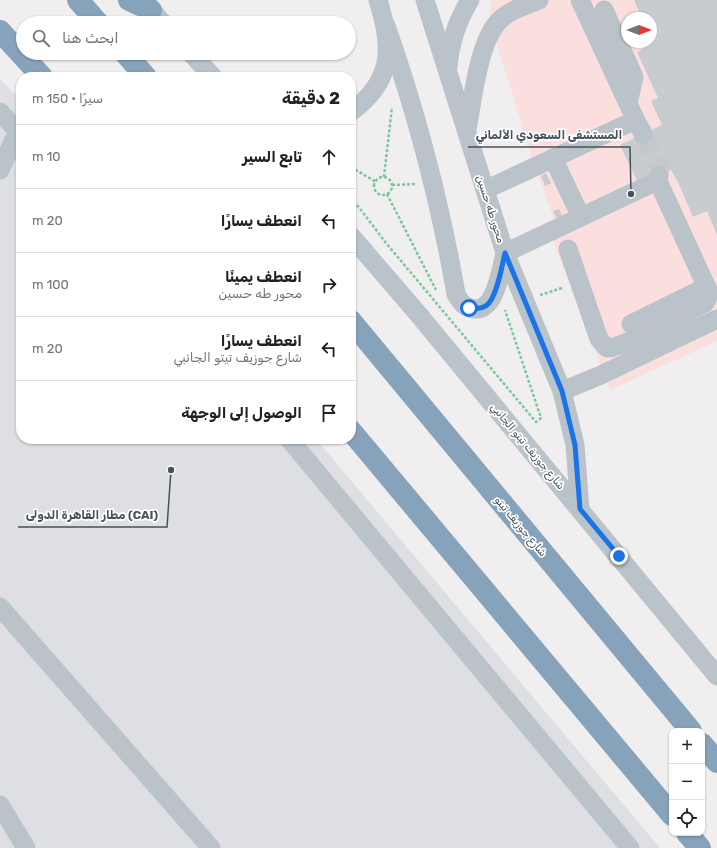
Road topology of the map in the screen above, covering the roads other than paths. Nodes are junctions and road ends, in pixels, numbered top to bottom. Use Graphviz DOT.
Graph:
graph roads {
  1 [pos="78,0"];
  2 [pos="129,0"];
  3 [pos="378,0"];
  4 [pos="425,0"];
  5 [pos="470,0"];
  6 [pos="539,0"];
  7 [pos="571,0"];
  8 [pos="580,0"];
  9 [pos="604,10"];
  10 [pos="152,11"];
  11 [pos="92,16"];
  12 [pos="386,26"];
  13 [pos="0,32"];
  14 [pos="16,49"];
  15 [pos="26,60"];
  16 [pos="131,60"];
  17 [pos="198,60"];
  18 [pos="447,70"];
  19 [pos="37,72"];
  20 [pos="142,72"];
  21 [pos="209,72"];
  22 [pos="628,103"];
  23 [pos="356,108"];
  24 [pos="0,112"];
  25 [pos="636,127"];
  26 [pos="16,130"];
  27 [pos="466,131"];
  28 [pos="16,139"];
  29 [pos="553,158"];
  30 [pos="0,170"];
  31 [pos="485,190"];
  32 [pos="581,217"];
  33 [pos="356,242"];
  34 [pos="568,249"];
  35 [pos="505,253"];
  36 [pos="705,295"];
  37 [pos="715,320"];
  38 [pos="631,324"];
  39 [pos="356,327"];
  40 [pos="562,391"];
  41 [pos="356,438"];
  42 [pos="294,444"];
  43 [pos="580,509"];
  44 [pos="0,607"];
  45 [pos="717,676"];
  46 [pos="689,728"];
  47 [pos="705,748"];
  48 [pos="717,762"];
  49 [pos="0,805"];
  50 [pos="669,811"];
  51 [pos="690,836"];
  52 [pos="26,848"];
  53 [pos="211,848"];
  54 [pos="630,848"];
  55 [pos="700,848"];
  1 -- 11 [label="highway"];
  2 -- 10 [label="highway"];
  3 -- 12 [label="street"];
  4 -- 18 [label="street, محور طه حسين"];
  5 -- 18 [label="street"];
  6 -- 27 [label="street"];
  7 -- 25 [label="street"];
  8 -- 22 [label="street"];
  9 -- 22 [label="street"];
  12 -- 23 [label="street"];
  12 -- 35 [label="street"];
  13 -- 14 [label="highway"];
  15 -- 19 [label="highway"];
  16 -- 20 [label="highway"];
  17 -- 21 [label="street"];
  18 -- 27 [label="street, محور طه حسين"];
  22 -- 25 [label="street"];
  24 -- 26 [label="street"];
  25 -- 29 [label="street"];
  27 -- 31 [label="street, محور طه حسين"];
  28 -- 30 [label="street"];
  29 -- 31 [label="street"];
  29 -- 32 [label="street"];
  31 -- 35 [label="street, محور طه حسين"];
  32 -- 35 [label="street"];
  32 -- 36 [label="street"];
  33 -- 43 [label="street, شارع جوزيف تيتو الجانبي"];
  34 -- 36 [label="street"];
  35 -- 40 [label="street, محور طه حسين"];
  36 -- 37 [label="street"];
  36 -- 38 [label="street"];
  37 -- 40 [label="street"];
  39 -- 46 [label="highway, شارع جوزيف تيتو"];
  40 -- 43 [label="street, محور طه حسين"];
  41 -- 50 [label="highway"];
  42 -- 54 [label="street"];
  43 -- 45 [label="street, شارع جوزيف تيتو الجانبي"];
  44 -- 53 [label="street"];
  47 -- 48 [label="highway"];
  49 -- 52 [label="street"];
  51 -- 55 [label="highway"];
}
